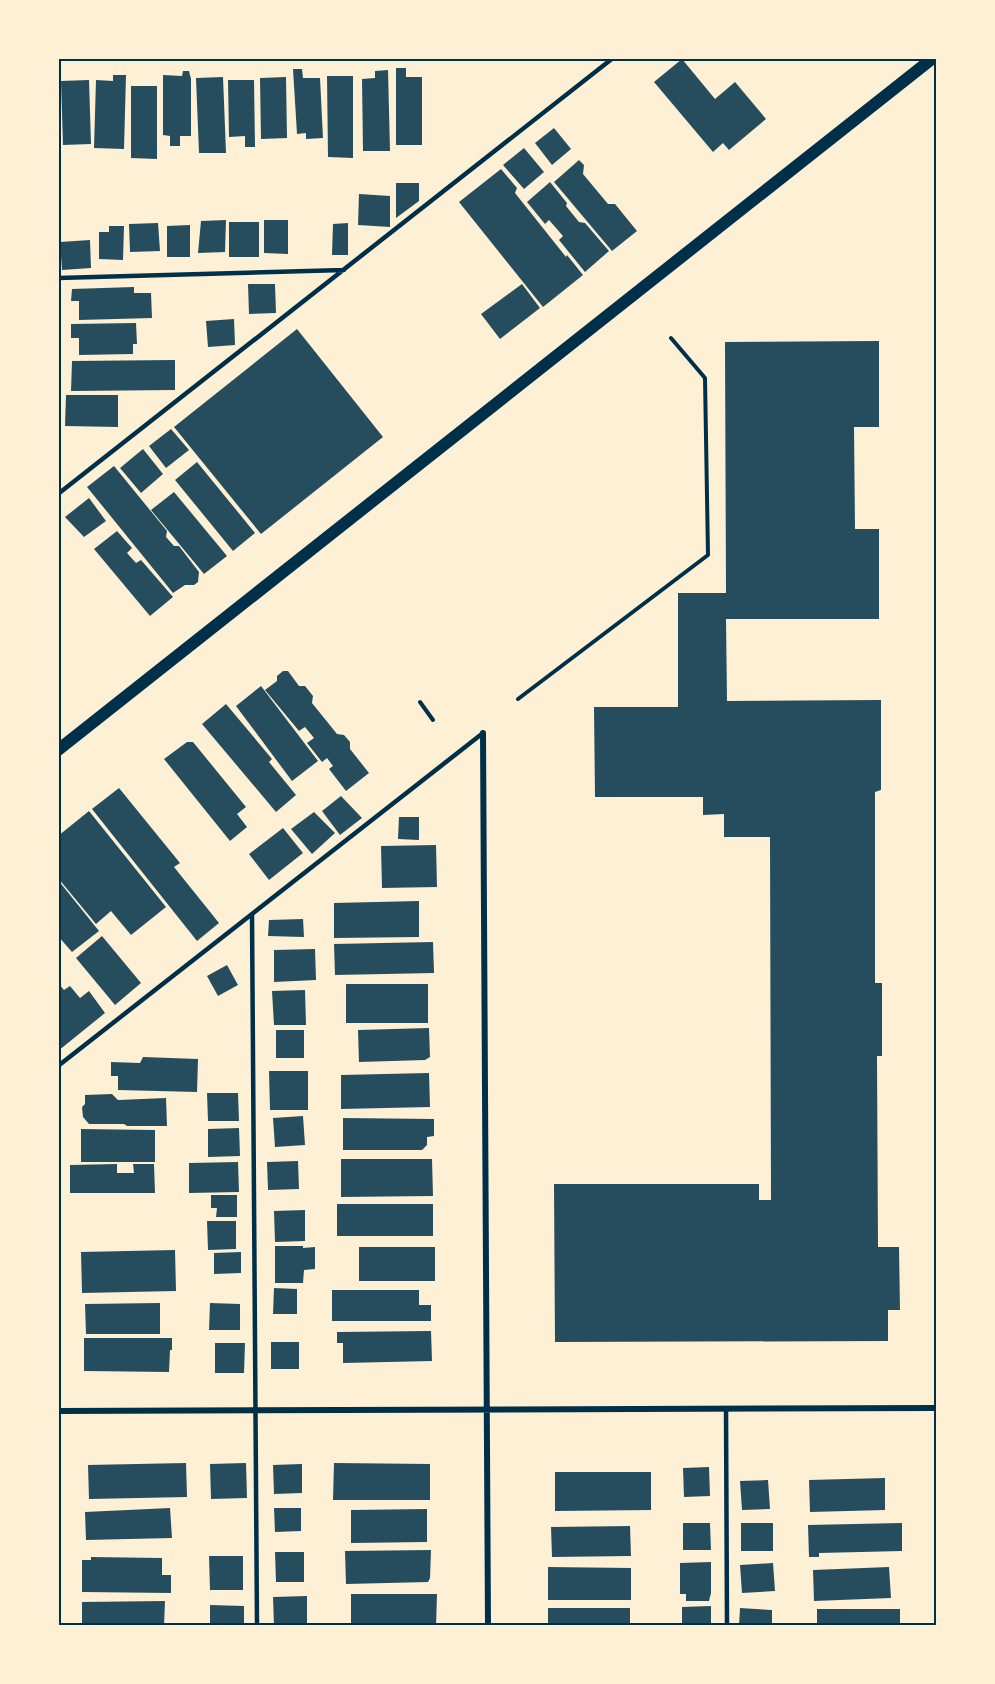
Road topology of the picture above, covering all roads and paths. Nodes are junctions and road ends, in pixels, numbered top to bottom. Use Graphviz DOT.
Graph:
graph roads {
  1 [pos="613,58"];
  2 [pos="933,58"];
  3 [pos="344,270"];
  4 [pos="58,278"];
  5 [pos="671,338"];
  6 [pos="58,494"];
  7 [pos="518,699"];
  8 [pos="420,702"];
  9 [pos="433,720"];
  10 [pos="483,733"];
  11 [pos="58,750"];
  12 [pos="252,914"];
  13 [pos="58,1066"];
  14 [pos="726,1408"];
  15 [pos="936,1408"];
  16 [pos="487,1409"];
  17 [pos="256,1410"];
  18 [pos="58,1411"];
  19 [pos="257,1626"];
  20 [pos="489,1626"];
  21 [pos="728,1626"];
  1 -- 3 [label="lane"];
  2 -- 11 [label="main road"];
  3 -- 4 [label="lane"];
  3 -- 6 [label="lane"];
  5 -- 7 [label="path"];
  8 -- 9 [label="path"];
  10 -- 12 [label="lane"];
  10 -- 16 [label="street"];
  12 -- 13 [label="lane"];
  12 -- 17 [label="lane"];
  14 -- 15 [label="street"];
  14 -- 16 [label="street"];
  14 -- 21 [label="lane"];
  16 -- 17 [label="street"];
  16 -- 20 [label="street"];
  17 -- 18 [label="street"];
  17 -- 19 [label="lane"];
}
